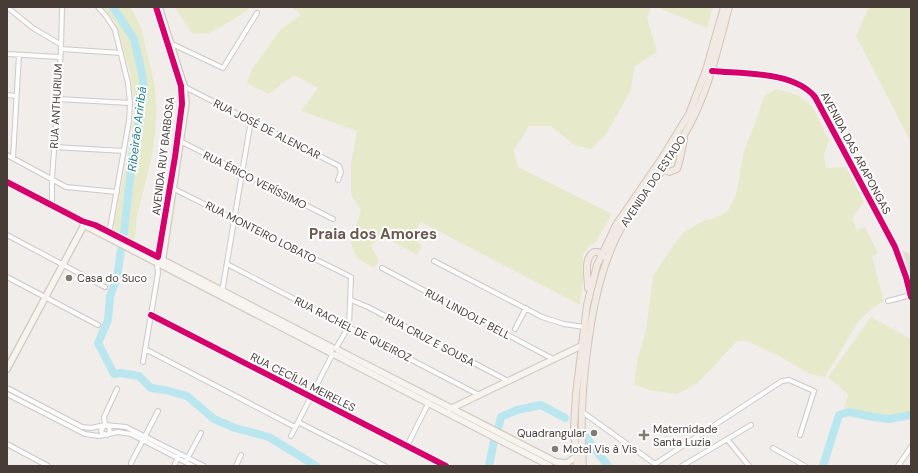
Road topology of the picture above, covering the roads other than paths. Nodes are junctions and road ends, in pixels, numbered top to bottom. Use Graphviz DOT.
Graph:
graph roads {
  1 [pos="7,7"];
  2 [pos="62,7"];
  3 [pos="98,7"];
  4 [pos="156,7"];
  5 [pos="159,7"];
  6 [pos="724,7"];
  7 [pos="729,7"];
  8 [pos="257,13"];
  9 [pos="170,43"];
  10 [pos="60,44"];
  11 [pos="61,49"];
  12 [pos="120,53"];
  13 [pos="7,54"];
  14 [pos="19,55"];
  15 [pos="59,57"];
  16 [pos="712,71"];
  17 [pos="182,86"];
  18 [pos="7,95"];
  19 [pos="16,96"];
  20 [pos="57,99"];
  21 [pos="130,103"];
  22 [pos="251,120"];
  23 [pos="684,136"];
  24 [pos="179,140"];
  25 [pos="54,147"];
  26 [pos="124,151"];
  27 [pos="7,154"];
  28 [pos="13,158"];
  29 [pos="660,161"];
  30 [pos="663,169"];
  31 [pos="242,173"];
  32 [pos="52,179"];
  33 [pos="338,180"];
  34 [pos="7,182"];
  35 [pos="172,188"];
  36 [pos="116,192"];
  37 [pos="52,206"];
  38 [pos="333,219"];
  39 [pos="234,220"];
  40 [pos="83,223"];
  41 [pos="109,232"];
  42 [pos="7,235"];
  43 [pos="113,240"];
  44 [pos="602,254"];
  45 [pos="434,260"];
  46 [pos="606,260"];
  47 [pos="160,262"];
  48 [pos="63,264"];
  49 [pos="227,264"];
  50 [pos="382,268"];
  51 [pos="7,277"];
  52 [pos="906,277"];
  53 [pos="911,279"];
  54 [pos="105,287"];
  55 [pos="222,293"];
  56 [pos="588,296"];
  57 [pos="911,296"];
  58 [pos="45,297"];
  59 [pos="351,300"];
  60 [pos="888,301"];
  61 [pos="526,308"];
  62 [pos="151,315"];
  63 [pos="98,325"];
  64 [pos="349,326"];
  65 [pos="584,327"];
  66 [pos="515,329"];
  67 [pos="581,346"];
  68 [pos="145,349"];
  69 [pos="334,351"];
  70 [pos="553,359"];
  71 [pos="143,362"];
  72 [pos="7,369"];
  73 [pos="508,381"];
  74 [pos="7,388"];
  75 [pos="117,389"];
  76 [pos="7,394"];
  77 [pos="18,394"];
  78 [pos="479,395"];
  79 [pos="311,397"];
  80 [pos="16,398"];
  81 [pos="430,401"];
  82 [pos="451,408"];
  83 [pos="158,411"];
  84 [pos="581,411"];
  85 [pos="446,412"];
  86 [pos="64,417"];
  87 [pos="62,422"];
  88 [pos="298,422"];
  89 [pos="105,425"];
  90 [pos="751,425"];
  91 [pos="295,427"];
  92 [pos="578,428"];
  93 [pos="201,433"];
  94 [pos="107,435"];
  95 [pos="800,435"];
  96 [pos="291,436"];
  97 [pos="144,438"];
  98 [pos="727,439"];
  99 [pos="7,444"];
  100 [pos="407,446"];
  101 [pos="519,446"];
  102 [pos="773,448"];
  103 [pos="910,449"];
  104 [pos="180,453"];
  105 [pos="241,455"];
  106 [pos="576,456"];
  107 [pos="188,457"];
  108 [pos="177,458"];
  109 [pos="185,462"];
  110 [pos="130,463"];
  111 [pos="555,464"];
  112 [pos="657,465"];
  113 [pos="48,466"];
  114 [pos="174,466"];
  115 [pos="194,466"];
  116 [pos="204,466"];
  117 [pos="236,466"];
  118 [pos="385,466"];
  119 [pos="446,466"];
  120 [pos="550,466"];
  121 [pos="576,466"];
  122 [pos="583,466"];
  123 [pos="682,466"];
  124 [pos="749,466"];
  125 [pos="805,466"];
  126 [pos="898,466"];
  1 -- 10 [label="street"];
  2 -- 10 [label="street, RUA ANTHURIUM"];
  3 -- 12 [label="street"];
  4 -- 9 [label="main road, AVENIDA RUY BARBOSA"];
  5 -- 9 [label="main road, AVENIDA RUY BARBOSA"];
  6 -- 29 [label="main road, AVENIDA DO ESTADO"];
  7 -- 16 [label="main road, AVENIDA DO ESTADO"];
  8 -- 9 [label="street"];
  9 -- 17 [label="main road, AVENIDA RUY BARBOSA"];
  10 -- 11 [label="street, RUA ANTHURIUM"];
  11 -- 12 [label="street"];
  11 -- 15 [label="street, RUA ANTHURIUM"];
  12 -- 21 [label="street"];
  13 -- 14 [label="street"];
  14 -- 15 [label="street"];
  14 -- 19 [label="street"];
  15 -- 20 [label="street, RUA ANTHURIUM"];
  16 -- 23 [label="main road, AVENIDA DO ESTADO"];
  16 -- 52 [label="street, AVENIDA DAS ARAPONGAS"];
  17 -- 22 [label="street, RUA JOSÉ DE ALENCAR"];
  17 -- 24 [label="main road, AVENIDA RUY BARBOSA"];
  18 -- 19 [label="street"];
  19 -- 28 [label="street"];
  20 -- 21 [label="street"];
  20 -- 25 [label="street, RUA ANTHURIUM"];
  21 -- 26 [label="street"];
  22 -- 31 [label="street"];
  22 -- 33 [label="street, RUA JOSÉ DE ALENCAR"];
  23 -- 30 [label="main road, AVENIDA DO ESTADO"];
  23 -- 30 [label="main road"];
  24 -- 31 [label="street, RUA ÉRICO VERÍSSIMO"];
  24 -- 35 [label="main road, AVENIDA RUY BARBOSA"];
  25 -- 26 [label="street"];
  25 -- 32 [label="street, RUA ANTHURIUM"];
  26 -- 36 [label="street"];
  27 -- 28 [label="street"];
  28 -- 32 [label="street"];
  29 -- 30 [label="main road"];
  29 -- 44 [label="main road, AVENIDA DO ESTADO"];
  30 -- 46 [label="main road, AVENIDA DO ESTADO"];
  31 -- 38 [label="street, RUA ÉRICO VERÍSSIMO"];
  31 -- 39 [label="street"];
  32 -- 36 [label="street"];
  32 -- 37 [label="street, RUA ANTHURIUM"];
  34 -- 37 [label="main road"];
  35 -- 39 [label="street, RUA MONTEIRO LOBATO"];
  35 -- 47 [label="main road, AVENIDA RUY BARBOSA"];
  36 -- 41 [label="street"];
  37 -- 40 [label="main road"];
  39 -- 49 [label="street"];
  39 -- 59 [label="street, RUA MONTEIRO LOBATO"];
  40 -- 41 [label="main road"];
  40 -- 43 [label="main road"];
  40 -- 48 [label="main road"];
  41 -- 43 [label="street"];
  41 -- 47 [label="main road"];
  42 -- 48 [label="street"];
  43 -- 47 [label="main road"];
  44 -- 46 [label="main road"];
  44 -- 56 [label="main road, AVENIDA DO ESTADO"];
  44 -- 56 [label="main road"];
  45 -- 61 [label="street"];
  46 -- 84 [label="main road, AVENIDA DO ESTADO"];
  47 -- 55 [label="main road"];
  47 -- 62 [label="street, AVENIDA RUY BARBOSA"];
  48 -- 54 [label="street"];
  48 -- 58 [label="main road"];
  49 -- 55 [label="street"];
  49 -- 64 [label="street, RUA RACHEL DE QUEIROZ"];
  50 -- 70 [label="street, RUA LINDOLF BELL"];
  51 -- 58 [label="street"];
  52 -- 53 [label="street"];
  52 -- 57 [label="street, AVENIDA DAS ARAPONGAS"];
  55 -- 69 [label="main road"];
  56 -- 65 [label="main road, AVENIDA DO ESTADO"];
  57 -- 60 [label="street"];
  58 -- 63 [label="street"];
  58 -- 72 [label="main road"];
  59 -- 64 [label="street"];
  59 -- 73 [label="street, RUA CRUZ E SOUSA"];
  61 -- 65 [label="street"];
  61 -- 66 [label="street"];
  62 -- 68 [label="street, AVENIDA RUY BARBOSA"];
  62 -- 79 [label="street, RUA CECÍLIA MEIRELES"];
  64 -- 69 [label="street"];
  64 -- 78 [label="street, RUA RACHEL DE QUEIROZ"];
  65 -- 67 [label="main road, AVENIDA DO ESTADO"];
  67 -- 70 [label="main road"];
  67 -- 92 [label="main road, AVENIDA DO ESTADO"];
  68 -- 71 [label="street, AVENIDA RUY BARBOSA"];
  68 -- 91 [label="street"];
  69 -- 79 [label="street"];
  69 -- 81 [label="main road"];
  70 -- 73 [label="main road"];
  73 -- 78 [label="main road"];
  74 -- 77 [label="street"];
  75 -- 89 [label="street"];
  76 -- 80 [label="street"];
  77 -- 80 [label="street"];
  77 -- 86 [label="street"];
  78 -- 82 [label="main road"];
  79 -- 88 [label="street"];
  79 -- 100 [label="street, RUA CECÍLIA MEIRELES"];
  80 -- 87 [label="street"];
  81 -- 82 [label="main road"];
  81 -- 85 [label="main road"];
  81 -- 100 [label="street"];
  82 -- 85 [label="main road"];
  82 -- 101 [label="main road"];
  83 -- 97 [label="street"];
  84 -- 92 [label="main road, AVENIDA DO ESTADO"];
  84 -- 112 [label="street"];
  85 -- 101 [label="main road"];
  86 -- 87 [label="street"];
  86 -- 89 [label="street"];
  87 -- 94 [label="street"];
  88 -- 91 [label="street"];
  88 -- 118 [label="street"];
  89 -- 94 [label="street"];
  89 -- 97 [label="street"];
  90 -- 98 [label="street"];
  91 -- 96 [label="street"];
  92 -- 106 [label="main road"];
  92 -- 122 [label="main road"];
  93 -- 107 [label="street"];
  94 -- 97 [label="street"];
  95 -- 112 [label="street"];
  97 -- 104 [label="street"];
  97 -- 108 [label="street"];
  97 -- 110 [label="street"];
  98 -- 123 [label="street"];
  98 -- 124 [label="street"];
  99 -- 113 [label="street"];
  100 -- 119 [label="street, RUA CECÍLIA MEIRELES"];
  101 -- 111 [label="main road"];
  101 -- 120 [label="main road"];
  102 -- 125 [label="street"];
  103 -- 126 [label="street"];
  104 -- 107 [label="street"];
  104 -- 108 [label="street"];
  105 -- 117 [label="street"];
  106 -- 111 [label="main road"];
  106 -- 121 [label="main road"];
  107 -- 109 [label="street"];
  107 -- 116 [label="street"];
  108 -- 109 [label="street"];
  108 -- 114 [label="street"];
  109 -- 115 [label="street"];
}
